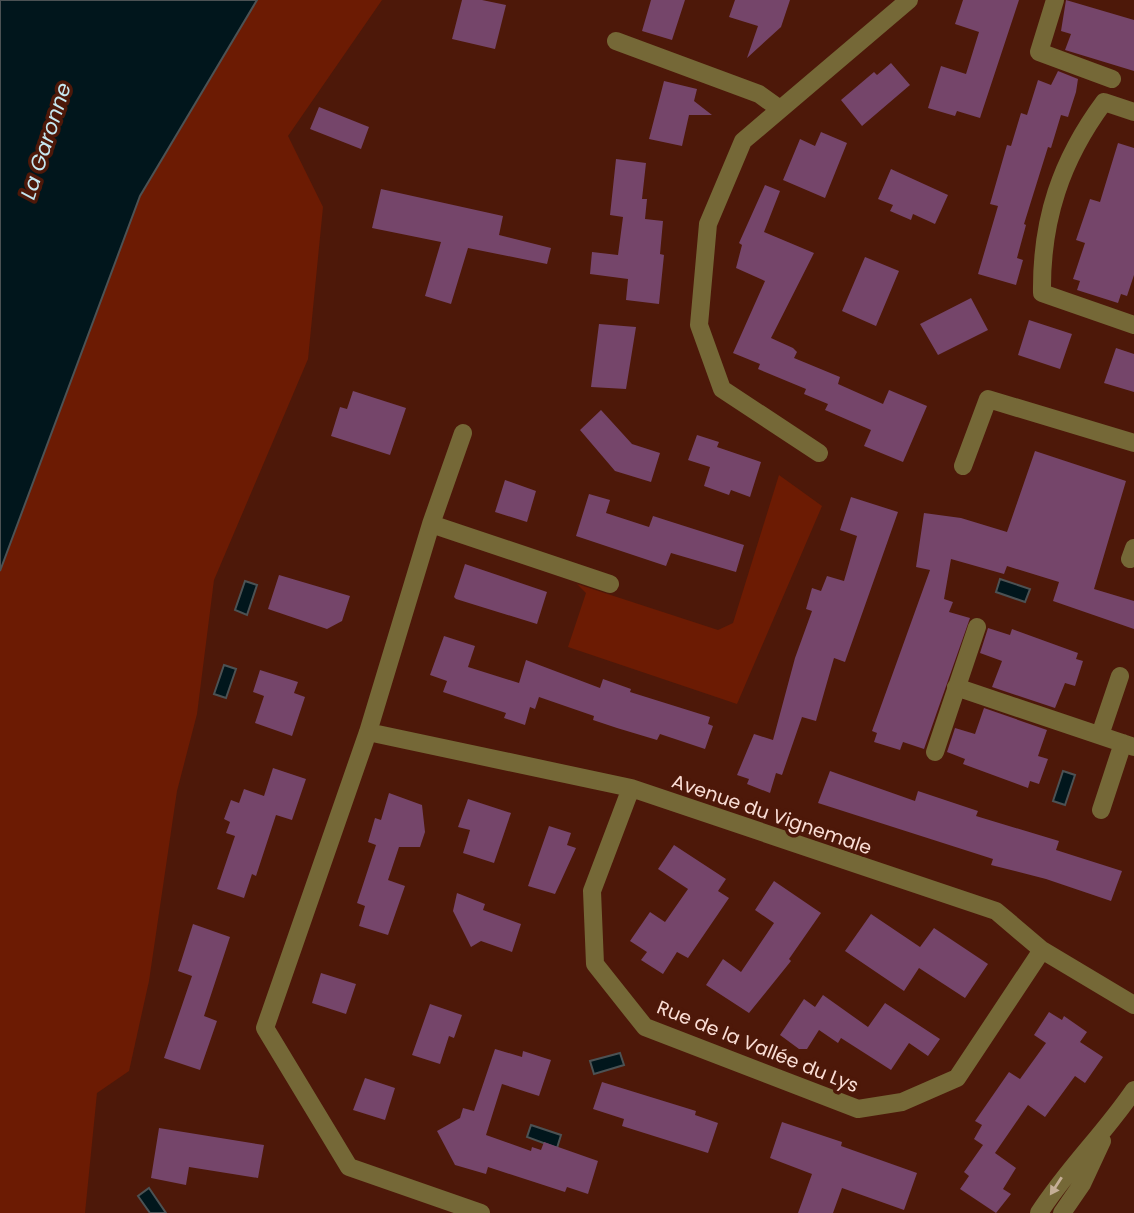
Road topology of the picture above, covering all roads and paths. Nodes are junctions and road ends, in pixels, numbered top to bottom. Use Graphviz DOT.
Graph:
graph roads {
  1 [pos="909,0"];
  2 [pos="1055,0"];
  3 [pos="616,41"];
  4 [pos="1112,79"];
  5 [pos="780,109"];
  6 [pos="1134,112"];
  7 [pos="1134,325"];
  8 [pos="463,433"];
  9 [pos="1134,443"];
  10 [pos="820,453"];
  11 [pos="963,466"];
  12 [pos="431,524"];
  13 [pos="610,584"];
  14 [pos="976,627"];
  15 [pos="1120,676"];
  16 [pos="956,687"];
  17 [pos="368,732"];
  18 [pos="1100,735"];
  19 [pos="1128,745"];
  20 [pos="934,752"];
  21 [pos="631,788"];
  22 [pos="1101,810"];
  23 [pos="1042,950"];
  24 [pos="1134,1005"];
  25 [pos="1134,1090"];
  26 [pos="1110,1126"];
  27 [pos="481,1213"];
  28 [pos="1039,1213"];
  29 [pos="1062,1213"];
  1 -- 5 [label="street"];
  2 -- 4 [label="street"];
  3 -- 5 [label="street"];
  5 -- 10 [label="street"];
  6 -- 7 [label="street"];
  8 -- 12 [label="street"];
  9 -- 11 [label="street"];
  12 -- 13 [label="street"];
  12 -- 17 [label="street"];
  14 -- 16 [label="street"];
  15 -- 18 [label="street"];
  16 -- 18 [label="street"];
  16 -- 20 [label="street"];
  17 -- 21 [label="street, Avenue du Vignemale"];
  17 -- 27 [label="street"];
  18 -- 19 [label="street"];
  19 -- 22 [label="street"];
  21 -- 23 [label="street, Avenue du Vignemale"];
  21 -- 23 [label="street, Rue de la Vallée du Lys"];
  23 -- 24 [label="street, Avenue du Vignemale"];
  25 -- 26 [label="street"];
  26 -- 28 [label="street, one-way"];
  26 -- 29 [label="street"];
}
